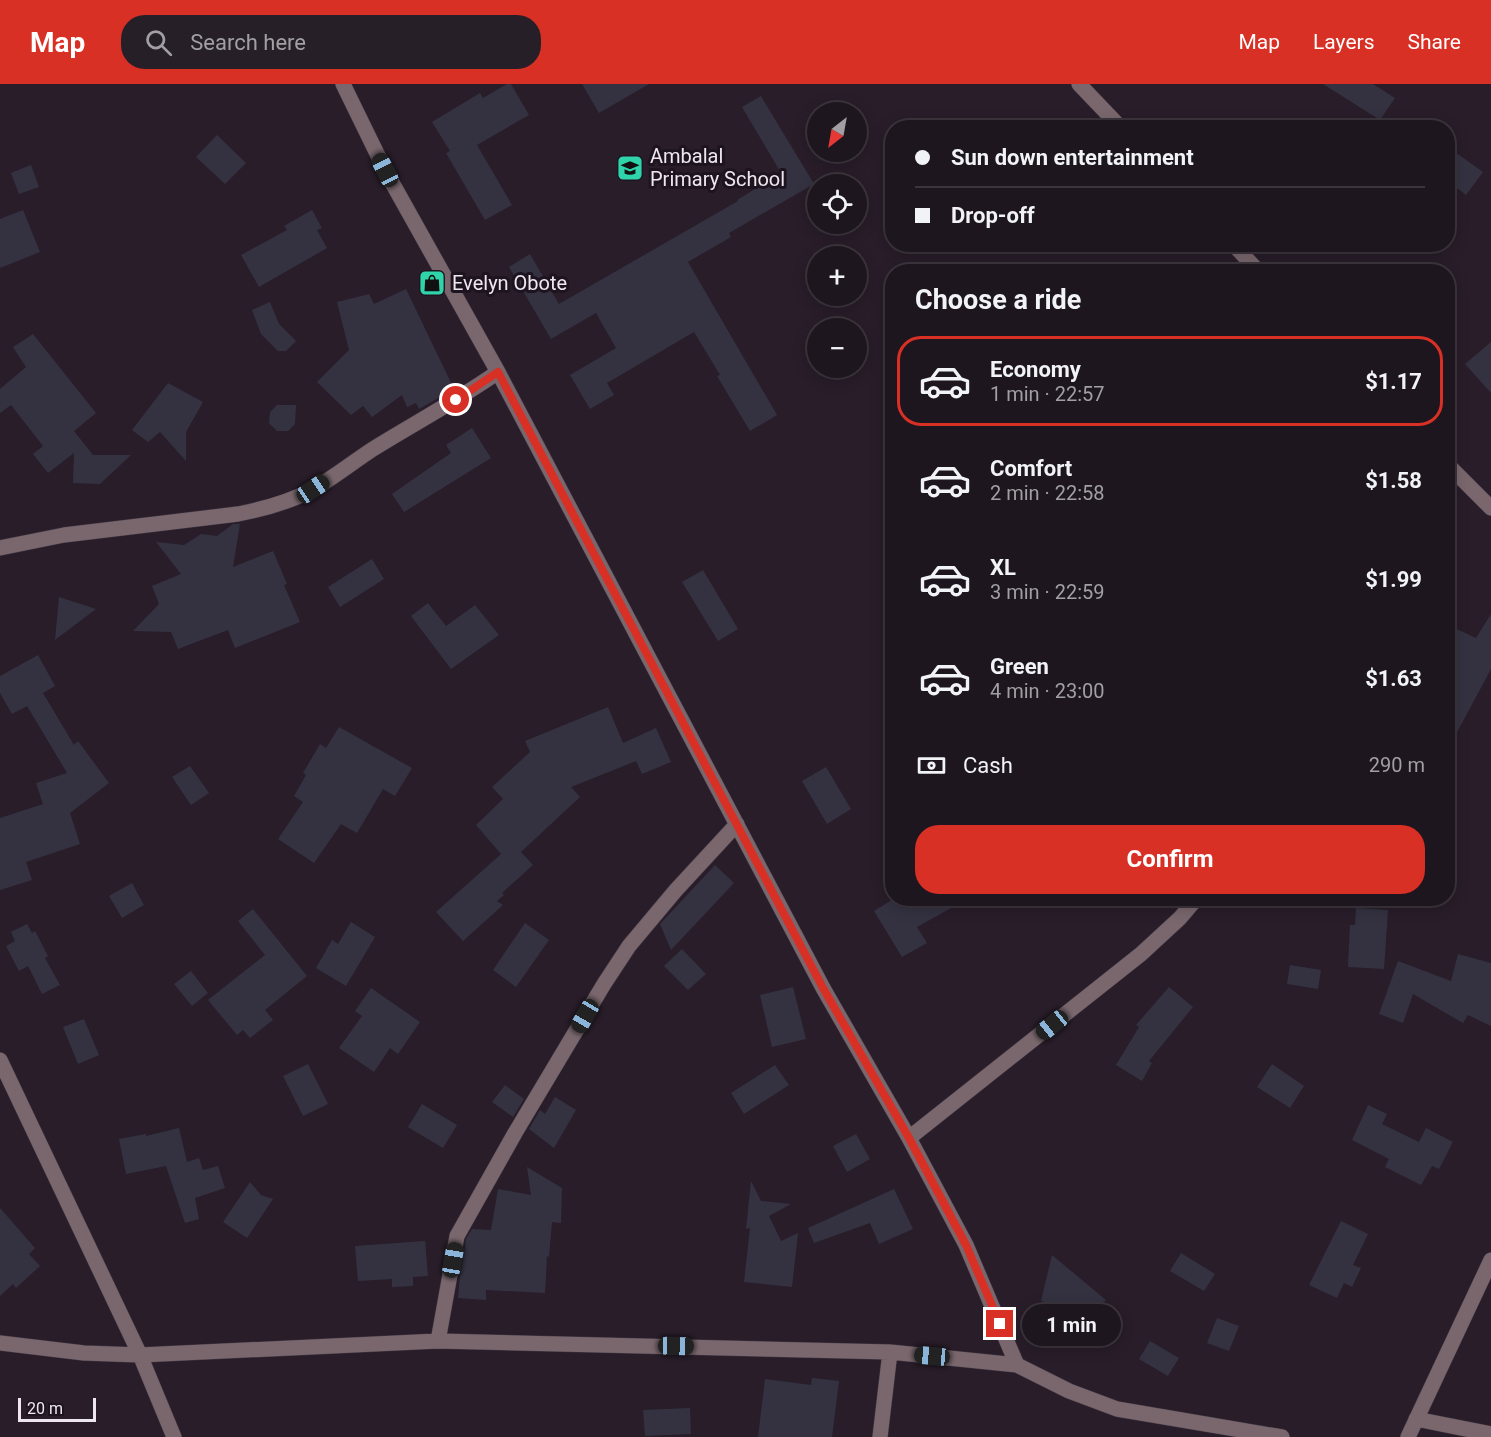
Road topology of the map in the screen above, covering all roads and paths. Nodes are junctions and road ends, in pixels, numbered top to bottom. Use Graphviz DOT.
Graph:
graph roads {
  1 [pos="343,84"];
  2 [pos="1079,84"];
  3 [pos="1113,120"];
  4 [pos="1240,252"];
  5 [pos="1252,264"];
  6 [pos="498,372"];
  7 [pos="1455,473"];
  8 [pos="1491,508"];
  9 [pos="0,548"];
  10 [pos="737,824"];
  11 [pos="1189,906"];
  12 [pos="0,1060"];
  13 [pos="909,1138"];
  14 [pos="1491,1260"];
  15 [pos="438,1341"];
  16 [pos="0,1343"];
  17 [pos="890,1352"];
  18 [pos="140,1355"];
  19 [pos="1017,1365"];
  20 [pos="1416,1419"];
  21 [pos="1491,1434"];
  22 [pos="174,1437"];
  23 [pos="880,1437"];
  24 [pos="1282,1437"];
  25 [pos="1408,1437"];
  1 -- 6 [label="street"];
  2 -- 3 [label="street"];
  4 -- 5 [label="street"];
  6 -- 9 [label="street"];
  6 -- 10 [label="street"];
  7 -- 8 [label="street"];
  10 -- 13 [label="street"];
  10 -- 15 [label="street"];
  11 -- 13 [label="street"];
  12 -- 18 [label="street"];
  13 -- 19 [label="street"];
  14 -- 20 [label="street"];
  15 -- 17 [label="street"];
  15 -- 18 [label="street"];
  16 -- 18 [label="street"];
  17 -- 19 [label="street"];
  17 -- 23 [label="street"];
  18 -- 22 [label="street"];
  19 -- 24 [label="street"];
  20 -- 21 [label="street"];
  20 -- 25 [label="street"];
}
